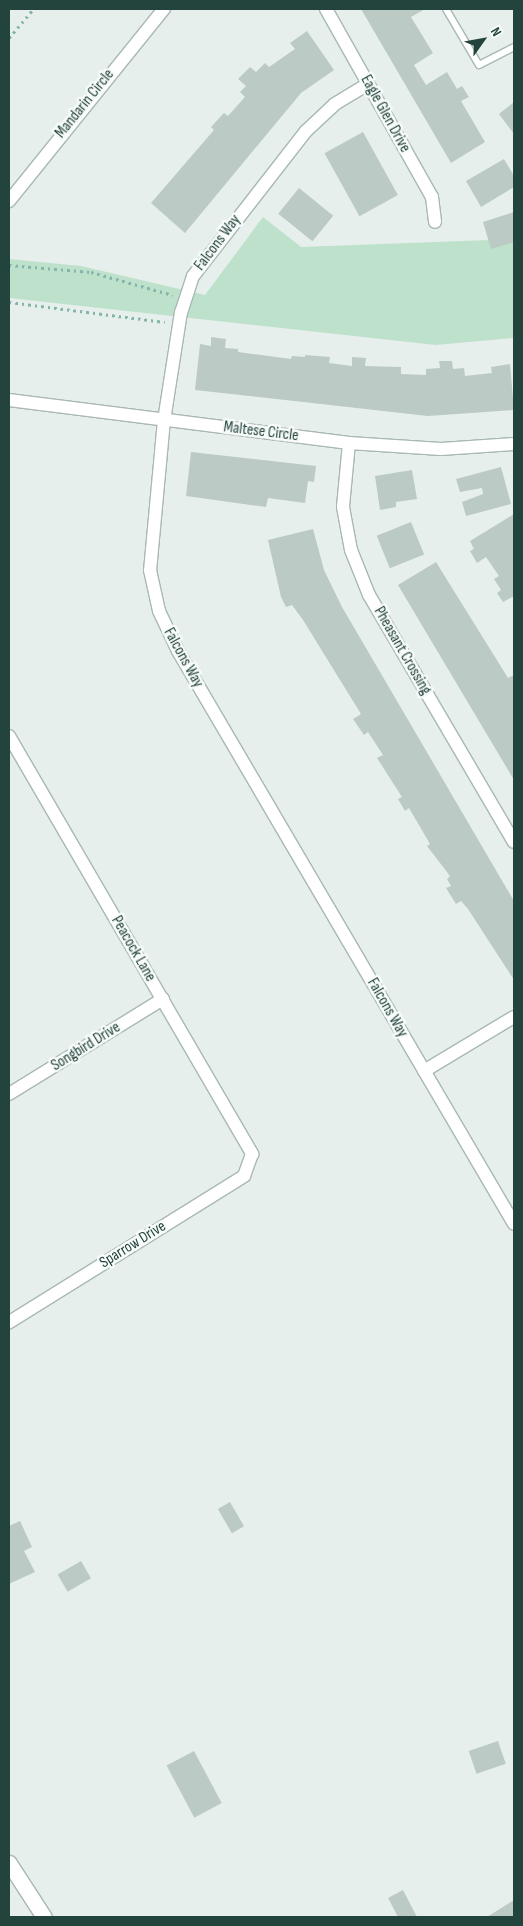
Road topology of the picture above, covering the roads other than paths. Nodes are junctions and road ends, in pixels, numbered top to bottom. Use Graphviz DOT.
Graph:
graph roads {
  1 [pos="164,9"];
  2 [pos="326,9"];
  3 [pos="446,9"];
  4 [pos="514,47"];
  5 [pos="368,84"];
  6 [pos="9,201"];
  7 [pos="435,222"];
  8 [pos="9,400"];
  9 [pos="164,420"];
  10 [pos="349,443"];
  11 [pos="514,444"];
  12 [pos="9,736"];
  13 [pos="514,842"];
  14 [pos="163,999"];
  15 [pos="514,1016"];
  16 [pos="424,1071"];
  17 [pos="9,1094"];
  18 [pos="252,1163"];
  19 [pos="514,1224"];
  20 [pos="9,1322"];
  21 [pos="9,1863"];
  22 [pos="44,1917"];
  1 -- 6 [label="street, Mandarin Circle"];
  2 -- 5 [label="street, Eagle Glen Drive"];
  3 -- 4 [label="lane"];
  5 -- 7 [label="street, Eagle Glen Drive"];
  5 -- 9 [label="street, Falcons Way"];
  8 -- 9 [label="street, Maltese Circle"];
  9 -- 10 [label="street, Maltese Circle"];
  9 -- 16 [label="street, Falcons Way"];
  10 -- 11 [label="street, Maltese Circle"];
  10 -- 13 [label="street, Pheasant Crossing"];
  12 -- 14 [label="street, Peacock Lane"];
  14 -- 17 [label="street, Songbird Drive"];
  14 -- 18 [label="street, Peacock Lane"];
  15 -- 16 [label="street"];
  16 -- 19 [label="street, Falcons Way"];
  18 -- 20 [label="street, Sparrow Drive"];
  21 -- 22 [label="main road"];
}
